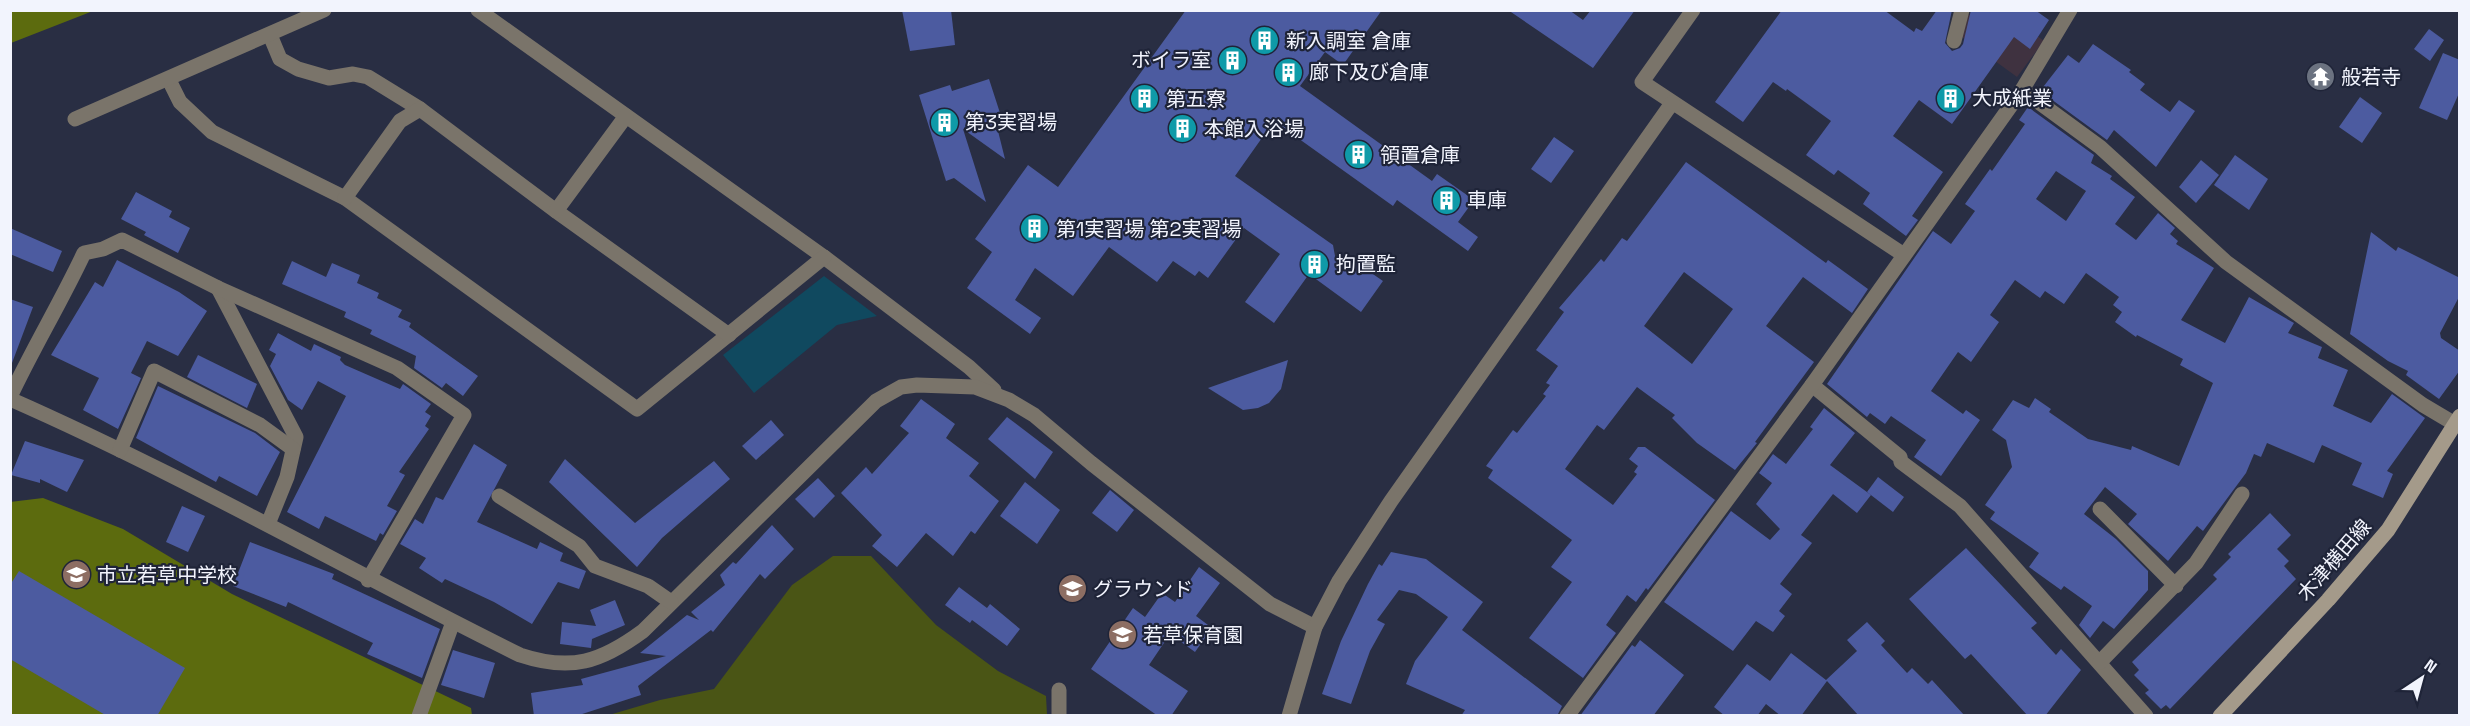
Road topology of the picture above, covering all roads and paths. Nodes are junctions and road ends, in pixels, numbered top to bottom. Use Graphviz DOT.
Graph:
graph roads {
  1 [pos="324,10"];
  2 [pos="478,10"];
  3 [pos="1694,10"];
  4 [pos="1962,10"];
  5 [pos="2070,10"];
  6 [pos="270,35"];
  7 [pos="1954,42"];
  8 [pos="170,80"];
  9 [pos="2022,90"];
  10 [pos="1672,103"];
  11 [pos="420,109"];
  12 [pos="626,116"];
  13 [pos="75,119"];
  14 [pos="345,198"];
  15 [pos="556,212"];
  16 [pos="1904,255"];
  17 [pos="824,257"];
  18 [pos="218,288"];
  19 [pos="729,335"];
  20 [pos="1812,385"];
  21 [pos="998,394"];
  22 [pos="10,398"];
  23 [pos="2457,420"];
  24 [pos="293,449"];
  25 [pos="120,450"];
  26 [pos="2242,494"];
  27 [pos="499,496"];
  28 [pos="2100,509"];
  29 [pos="268,524"];
  30 [pos="368,580"];
  31 [pos="2176,586"];
  32 [pos="671,602"];
  33 [pos="453,622"];
  34 [pos="1315,627"];
  35 [pos="2100,662"];
  36 [pos="1059,690"];
  37 [pos="419,716"];
  38 [pos="1059,716"];
  39 [pos="1289,716"];
  40 [pos="1567,716"];
  41 [pos="2146,716"];
  42 [pos="2220,716"];
  1 -- 6 [label="street"];
  2 -- 12 [label="street"];
  3 -- 10 [label="street"];
  4 -- 7 [label="street"];
  5 -- 9 [label="street"];
  6 -- 8 [label="street"];
  6 -- 11 [label="street"];
  8 -- 13 [label="street"];
  8 -- 14 [label="street"];
  9 -- 16 [label="street"];
  9 -- 23 [label="street"];
  10 -- 16 [label="street"];
  10 -- 34 [label="street"];
  11 -- 14 [label="street"];
  11 -- 15 [label="street"];
  12 -- 15 [label="street"];
  12 -- 17 [label="street"];
  14 -- 19 [label="street"];
  15 -- 19 [label="street"];
  16 -- 20 [label="street"];
  17 -- 19 [label="street"];
  17 -- 21 [label="street"];
  18 -- 22 [label="street"];
  18 -- 24 [label="street"];
  18 -- 30 [label="street"];
  20 -- 35 [label="street"];
  20 -- 40 [label="street"];
  21 -- 32 [label="street"];
  21 -- 34 [label="street"];
  22 -- 25 [label="street"];
  23 -- 42 [label="main road, 木津横田線"];
  24 -- 25 [label="street"];
  24 -- 29 [label="street"];
  25 -- 29 [label="street"];
  26 -- 31 [label="street"];
  27 -- 32 [label="street"];
  28 -- 31 [label="street"];
  29 -- 30 [label="street"];
  30 -- 33 [label="street"];
  31 -- 35 [label="street"];
  32 -- 33 [label="street"];
  33 -- 37 [label="street"];
  34 -- 39 [label="street"];
  35 -- 41 [label="street"];
  36 -- 38 [label="street"];
}
